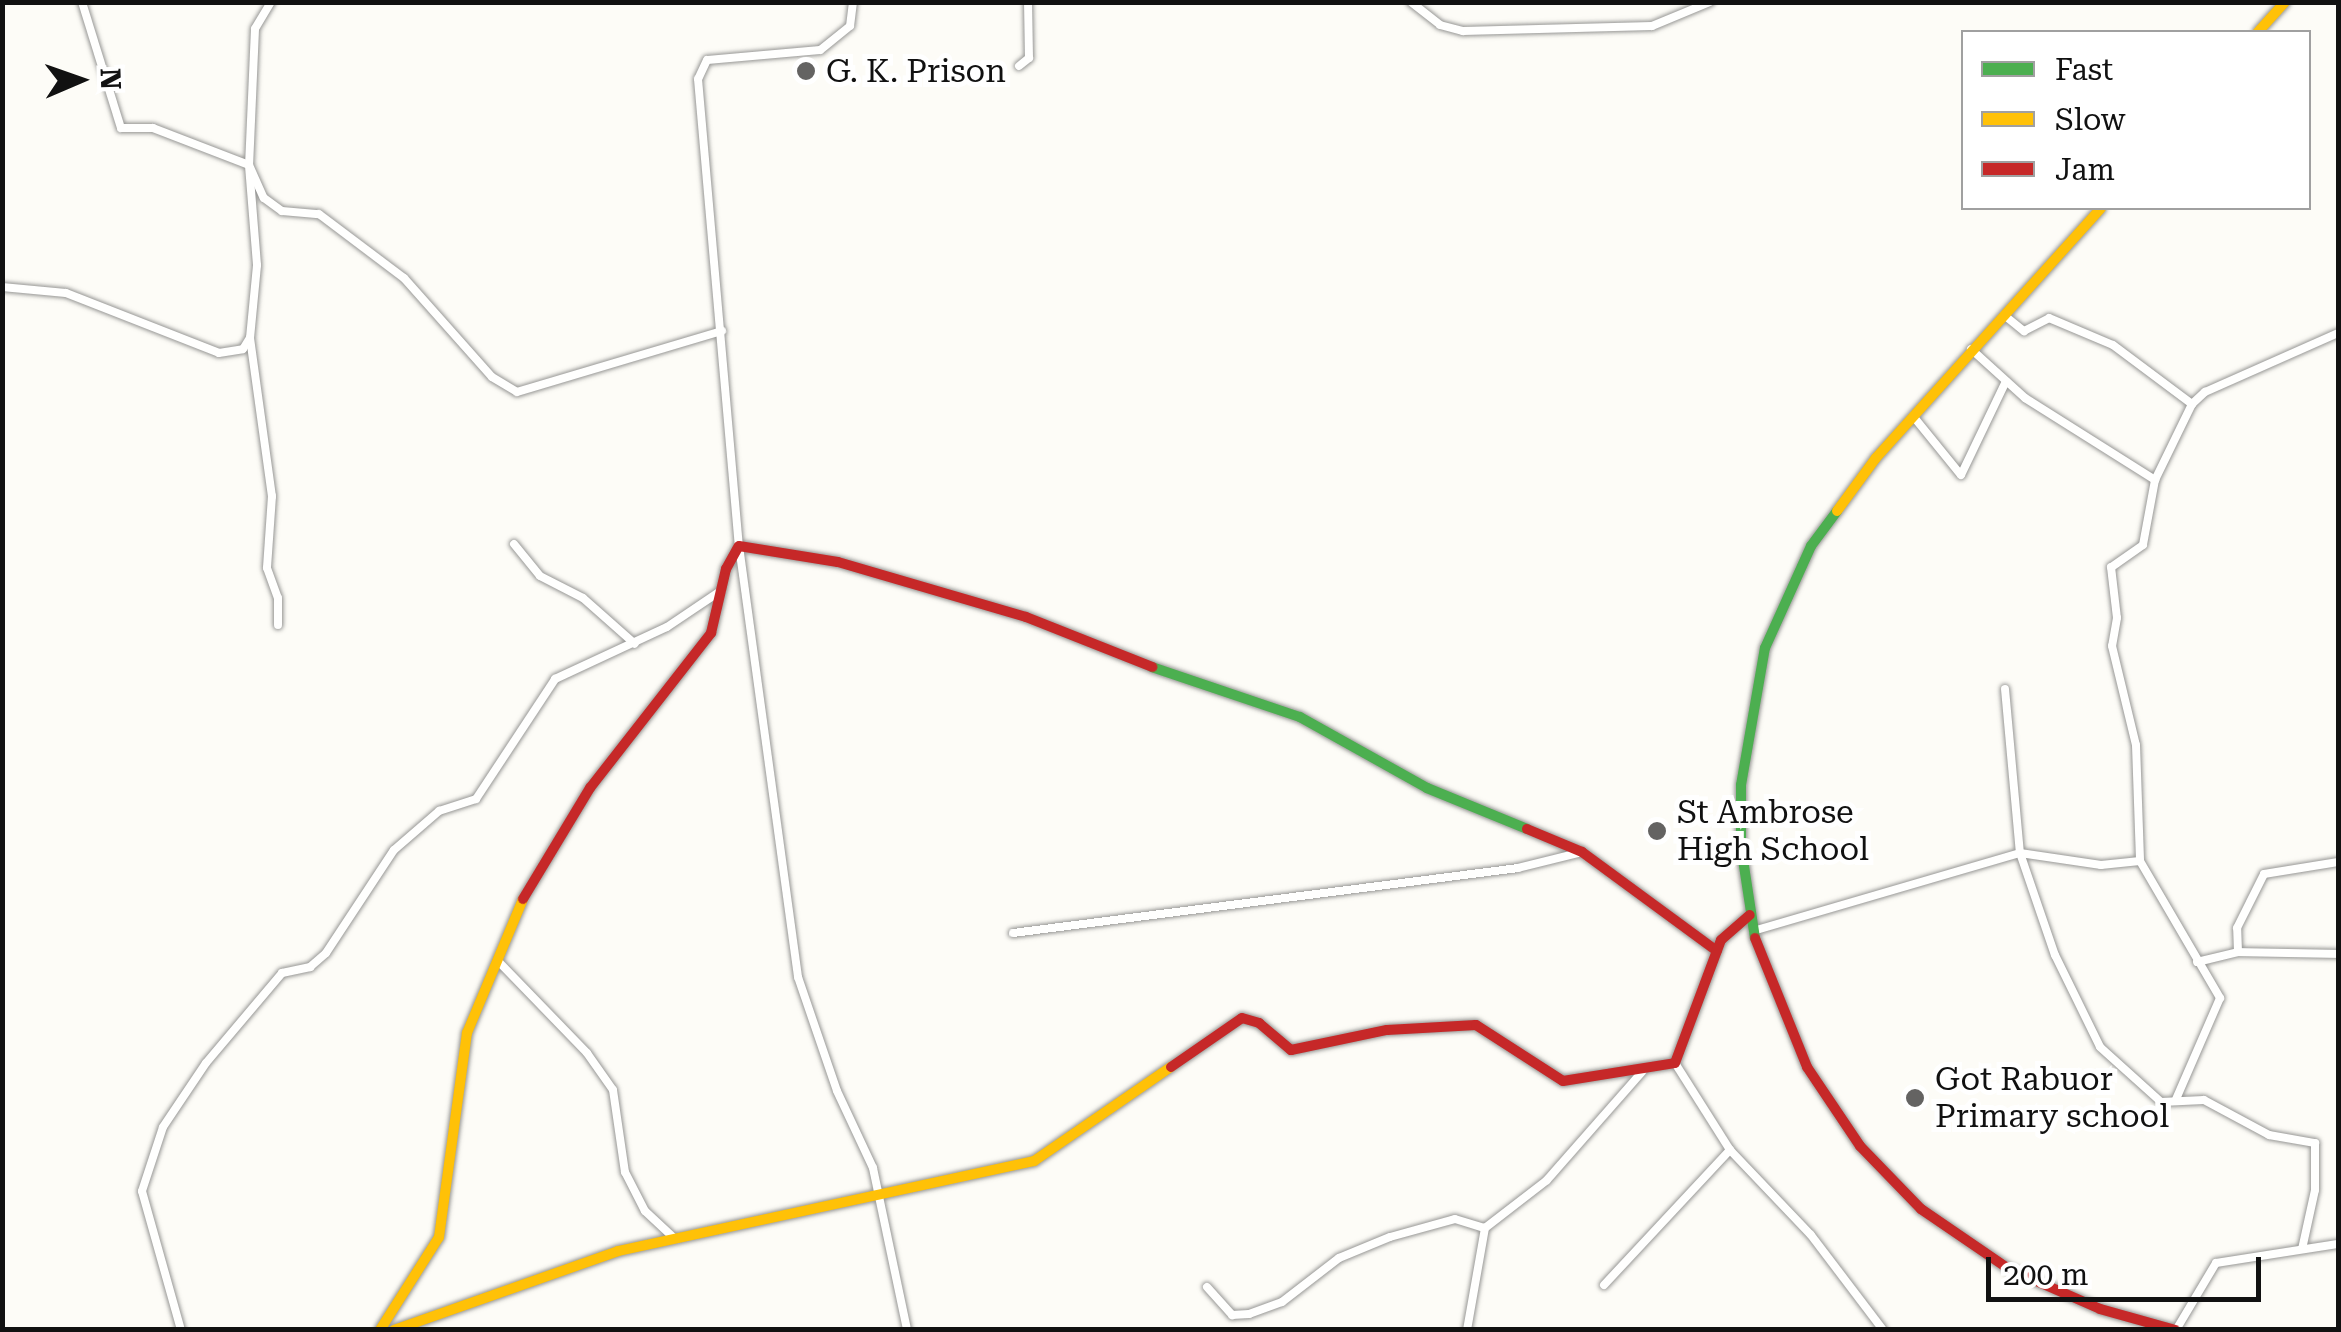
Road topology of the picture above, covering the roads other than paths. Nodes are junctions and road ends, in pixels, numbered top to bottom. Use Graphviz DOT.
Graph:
graph roads {
  1 [pos="82,2"];
  2 [pos="271,2"];
  3 [pos="853,2"];
  4 [pos="1028,2"];
  5 [pos="1410,2"];
  6 [pos="1710,2"];
  7 [pos="2285,2"];
  8 [pos="2260,30"];
  9 [pos="1019,66"];
  10 [pos="248,165"];
  11 [pos="2099,210"];
  12 [pos="2,287"];
  13 [pos="2004,315"];
  14 [pos="722,331"];
  15 [pos="2338,333"];
  16 [pos="250,338"];
  17 [pos="1971,349"];
  18 [pos="2006,381"];
  19 [pos="2192,404"];
  20 [pos="1913,416"];
  21 [pos="2155,480"];
  22 [pos="514,544"];
  23 [pos="739,546"];
  24 [pos="722,590"];
  25 [pos="278,624"];
  26 [pos="635,644"];
  27 [pos="2005,689"];
  28 [pos="1582,852"];
  29 [pos="2020,853"];
  30 [pos="2140,861"];
  31 [pos="2338,862"];
  32 [pos="1750,916"];
  33 [pos="1754,931"];
  34 [pos="1013,933"];
  35 [pos="1717,952"];
  36 [pos="2238,952"];
  37 [pos="2338,954"];
  38 [pos="498,961"];
  39 [pos="2198,962"];
  40 [pos="1674,1063"];
  41 [pos="1642,1072"];
  42 [pos="2176,1099"];
  43 [pos="1730,1150"];
  44 [pos="878,1197"];
  45 [pos="1485,1228"];
  46 [pos="674,1238"];
  47 [pos="2338,1244"];
  48 [pos="2302,1249"];
  49 [pos="1604,1285"];
  50 [pos="1207,1287"];
  51 [pos="2140,1325"];
  52 [pos="181,1330"];
  53 [pos="380,1330"];
  54 [pos="394,1330"];
  55 [pos="907,1330"];
  56 [pos="1467,1330"];
  57 [pos="1883,1330"];
  58 [pos="2176,1330"];
  1 -- 10 [label="street"];
  2 -- 10 [label="street"];
  3 -- 14 [label="street"];
  4 -- 9 [label="street"];
  5 -- 6 [label="street"];
  7 -- 8 [label="main road"];
  10 -- 14 [label="street"];
  10 -- 16 [label="street"];
  11 -- 13 [label="main road"];
  12 -- 16 [label="street"];
  13 -- 17 [label="main road"];
  13 -- 19 [label="street"];
  14 -- 23 [label="street"];
  15 -- 19 [label="street"];
  16 -- 25 [label="street"];
  17 -- 18 [label="street"];
  17 -- 20 [label="main road"];
  18 -- 20 [label="street"];
  18 -- 21 [label="street"];
  19 -- 21 [label="street"];
  20 -- 32 [label="main road"];
  21 -- 30 [label="street"];
  22 -- 26 [label="street"];
  23 -- 24 [label="main road"];
  23 -- 28 [label="main road"];
  23 -- 44 [label="street"];
  24 -- 26 [label="street"];
  24 -- 38 [label="main road"];
  26 -- 52 [label="street"];
  27 -- 29 [label="street"];
  28 -- 34 [label="street"];
  28 -- 35 [label="main road"];
  29 -- 30 [label="street"];
  29 -- 33 [label="street"];
  29 -- 42 [label="street"];
  30 -- 39 [label="street"];
  31 -- 36 [label="street"];
  32 -- 33 [label="main road"];
  32 -- 35 [label="main road"];
  33 -- 51 [label="main road"];
  35 -- 40 [label="main road"];
  36 -- 37 [label="street"];
  36 -- 39 [label="street"];
  38 -- 46 [label="street"];
  38 -- 53 [label="main road"];
  39 -- 42 [label="street"];
  40 -- 41 [label="main road"];
  40 -- 43 [label="street"];
  41 -- 44 [label="main road"];
  41 -- 45 [label="street"];
  42 -- 48 [label="street"];
  43 -- 49 [label="street"];
  43 -- 57 [label="street"];
  44 -- 46 [label="main road"];
  44 -- 55 [label="street"];
  45 -- 50 [label="street"];
  45 -- 56 [label="street"];
  46 -- 54 [label="main road"];
  47 -- 48 [label="street"];
  48 -- 58 [label="street"];
  51 -- 58 [label="main road"];
}
